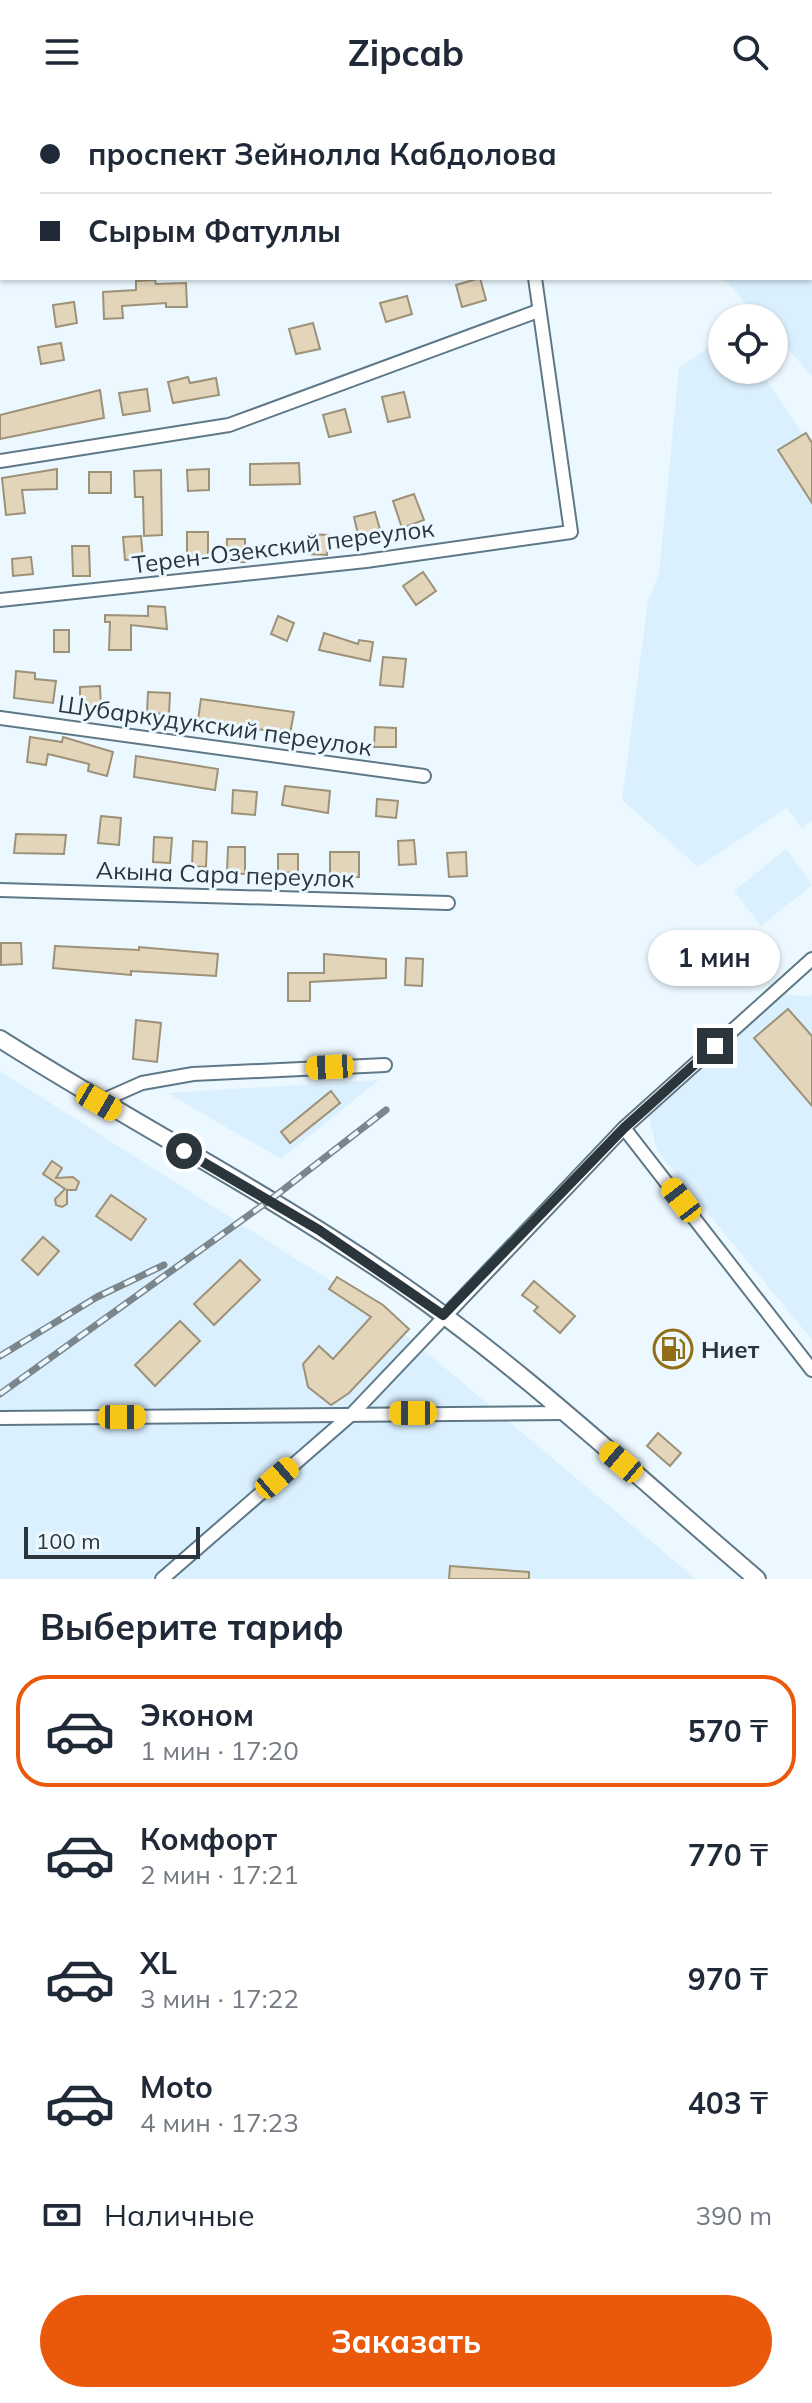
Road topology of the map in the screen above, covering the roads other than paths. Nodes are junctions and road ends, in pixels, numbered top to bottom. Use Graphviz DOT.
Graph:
graph roads {
  1 [pos="535,280"];
  2 [pos="538,311"];
  3 [pos="0,461"];
  4 [pos="0,600"];
  5 [pos="0,718"];
  6 [pos="424,776"];
  7 [pos="0,890"];
  8 [pos="448,903"];
  9 [pos="812,959"];
  10 [pos="0,1039"];
  11 [pos="385,1065"];
  12 [pos="99,1102"];
  13 [pos="624,1128"];
  14 [pos="443,1315"];
  15 [pos="812,1370"];
  16 [pos="353,1413"];
  17 [pos="563,1413"];
  18 [pos="0,1418"];
  19 [pos="162,1579"];
  20 [pos="757,1579"];
  1 -- 2 [label="street"];
  2 -- 3 [label="street"];
  2 -- 4 [label="street, Терен-Озекский переулок"];
  5 -- 6 [label="street, Шубаркудукский переулок"];
  7 -- 8 [label="street, Акына Сара переулок"];
  9 -- 13 [label="street"];
  10 -- 12 [label="main road"];
  11 -- 12 [label="street"];
  12 -- 14 [label="main road"];
  13 -- 14 [label="street"];
  13 -- 15 [label="street"];
  14 -- 16 [label="street"];
  14 -- 17 [label="main road"];
  16 -- 17 [label="street"];
  16 -- 18 [label="street"];
  16 -- 19 [label="street"];
  17 -- 20 [label="main road"];
}
